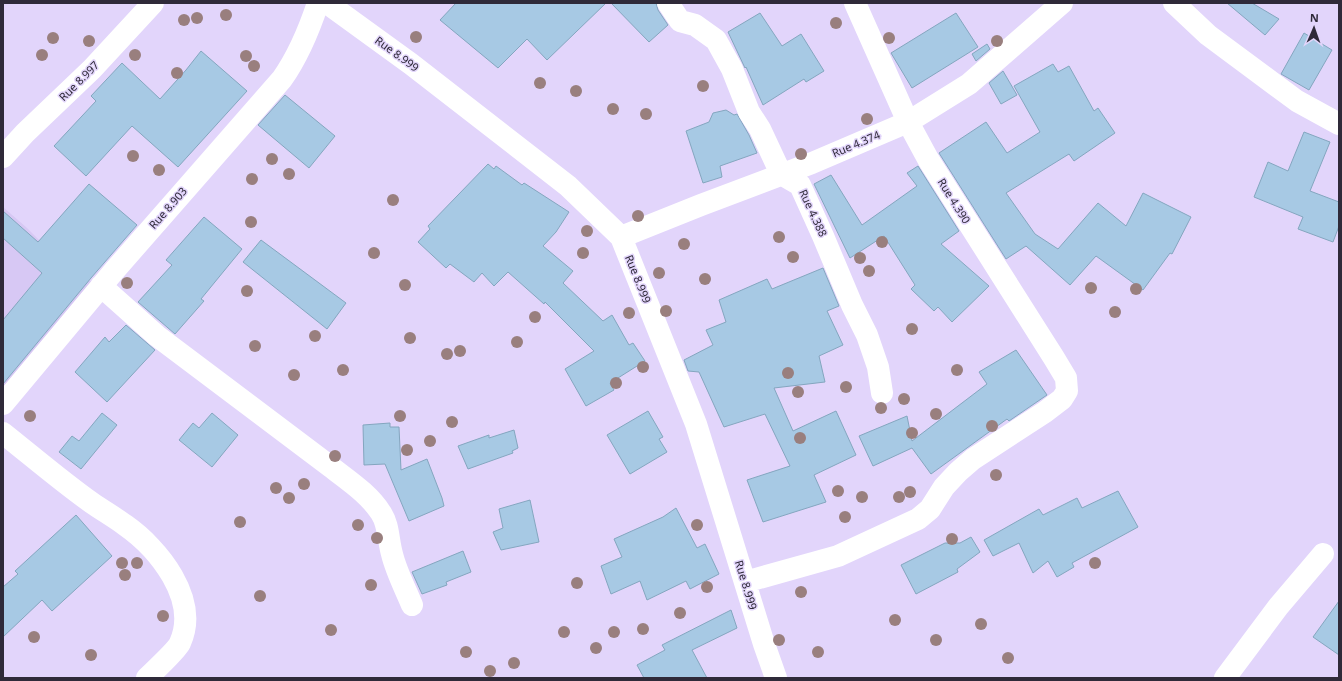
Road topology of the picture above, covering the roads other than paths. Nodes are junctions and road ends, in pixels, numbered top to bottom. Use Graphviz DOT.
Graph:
graph roads {
  1 [pos="154,3"];
  2 [pos="318,3"];
  3 [pos="327,3"];
  4 [pos="668,3"];
  5 [pos="855,3"];
  6 [pos="1062,3"];
  7 [pos="1174,3"];
  8 [pos="908,122"];
  9 [pos="1339,124"];
  10 [pos="3,158"];
  11 [pos="781,174"];
  12 [pos="621,237"];
  13 [pos="101,286"];
  14 [pos="882,393"];
  15 [pos="3,404"];
  16 [pos="3,433"];
  17 [pos="1322,554"];
  18 [pos="745,582"];
  19 [pos="412,605"];
  20 [pos="147,678"];
  21 [pos="776,678"];
  22 [pos="1225,678"];
  1 -- 10 [label="street, Rue 8.997"];
  2 -- 13 [label="street, Rue 8.903"];
  3 -- 12 [label="street, Rue 8.999"];
  4 -- 11 [label="street"];
  5 -- 8 [label="street, Rue 4.390"];
  6 -- 8 [label="street, Rue 4.374"];
  7 -- 9 [label="street"];
  8 -- 11 [label="street, Rue 4.374"];
  8 -- 18 [label="street, Rue 4.390"];
  11 -- 12 [label="street, Rue 4.374"];
  11 -- 14 [label="street, Rue 4.388"];
  12 -- 18 [label="street, Rue 8.999"];
  13 -- 15 [label="street, Rue 8.903"];
  13 -- 19 [label="street"];
  16 -- 20 [label="street"];
  17 -- 22 [label="street"];
  18 -- 21 [label="street, Rue 8.999"];
}
